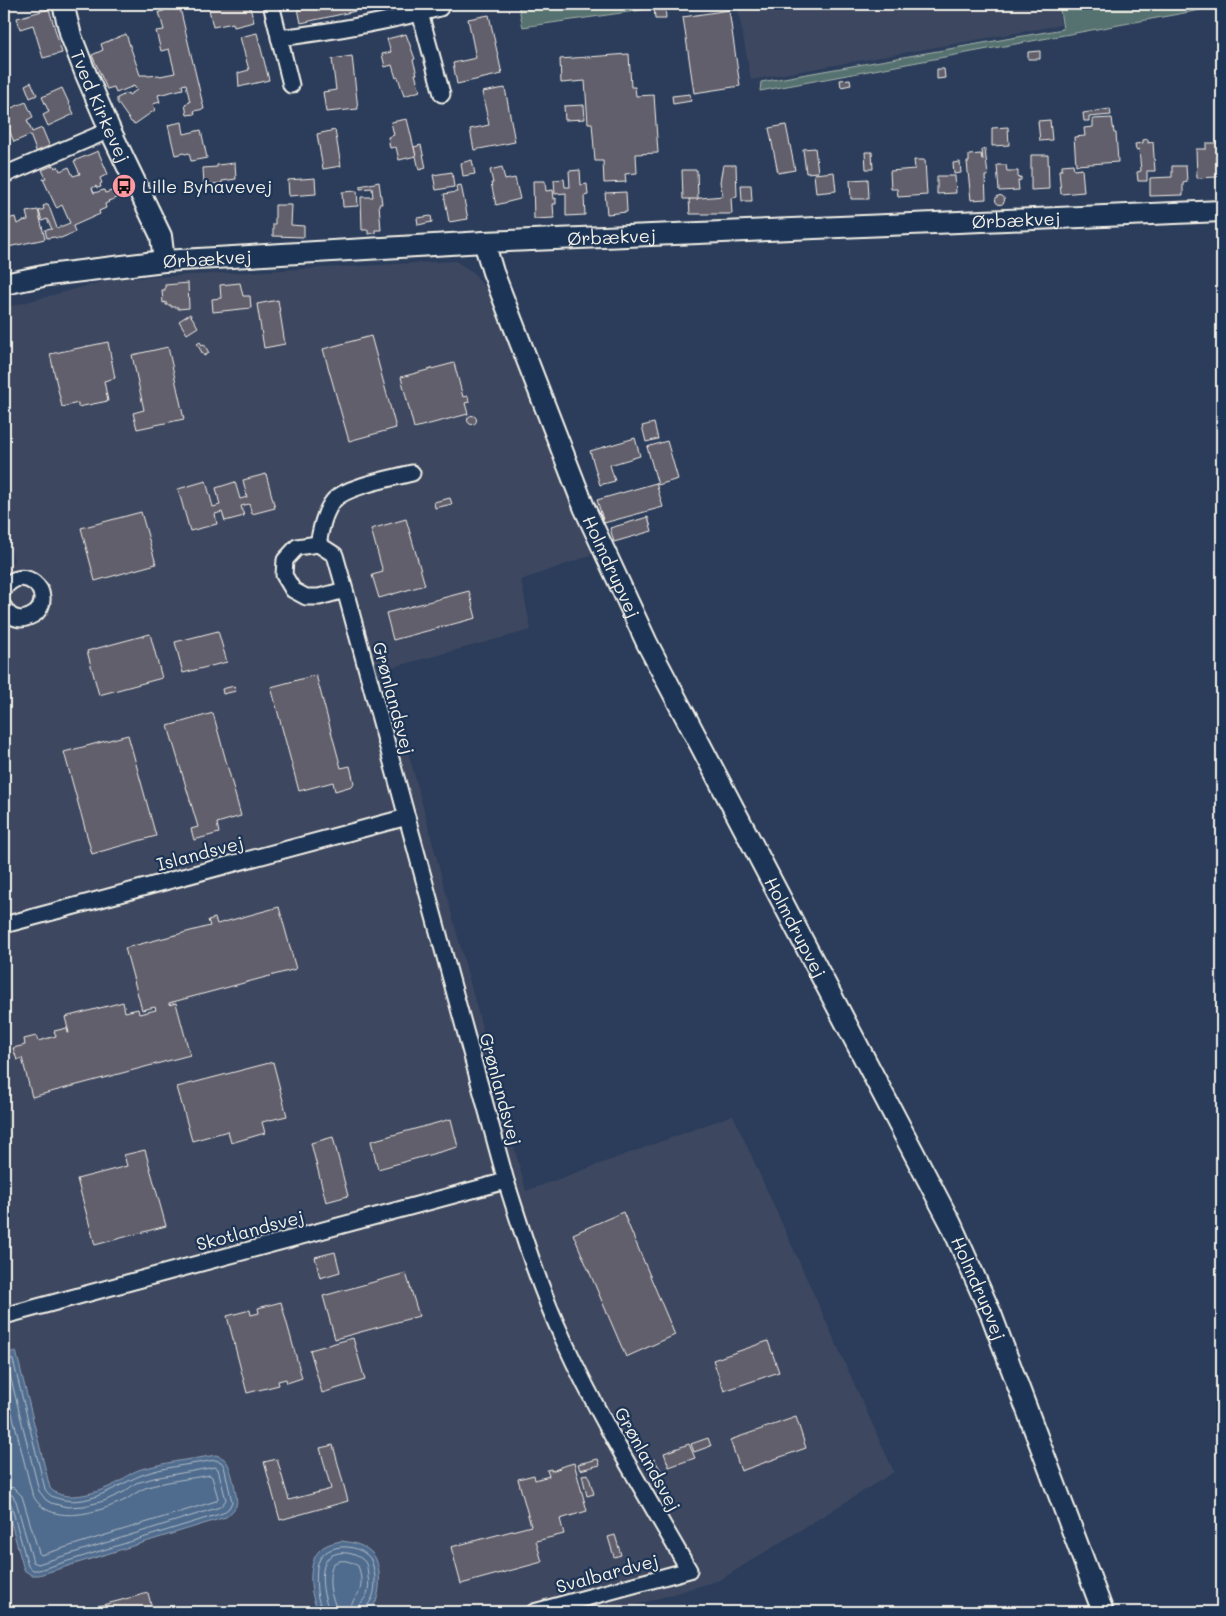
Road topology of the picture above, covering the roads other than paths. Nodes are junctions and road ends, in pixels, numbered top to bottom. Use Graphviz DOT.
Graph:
graph roads {
  1 [pos="63,4"];
  2 [pos="271,4"];
  3 [pos="440,8"];
  4 [pos="420,13"];
  5 [pos="279,38"];
  6 [pos="291,85"];
  7 [pos="442,94"];
  8 [pos="110,130"];
  9 [pos="4,175"];
  10 [pos="1222,211"];
  11 [pos="484,242"];
  12 [pos="164,261"];
  13 [pos="4,284"];
  14 [pos="412,473"];
  15 [pos="318,544"];
  16 [pos="4,589"];
  17 [pos="345,590"];
  18 [pos="4,607"];
  19 [pos="407,817"];
  20 [pos="4,926"];
  21 [pos="506,1181"];
  22 [pos="4,1316"];
  23 [pos="689,1570"];
  24 [pos="534,1612"];
  25 [pos="1103,1612"];
  1 -- 8 [label="street, Tved Kirkevej"];
  2 -- 5 [label="street"];
  3 -- 4 [label="street"];
  4 -- 5 [label="street"];
  4 -- 7 [label="street"];
  5 -- 6 [label="street"];
  8 -- 9 [label="street"];
  8 -- 12 [label="street, Tved Kirkevej"];
  10 -- 11 [label="street, Ørbækvej"];
  11 -- 12 [label="street, Ørbækvej"];
  11 -- 25 [label="street, Holmdrupvej"];
  12 -- 13 [label="street, Ørbækvej"];
  14 -- 15 [label="street"];
  15 -- 17 [label="street, Grønlandsvej"];
  15 -- 17 [label="street"];
  16 -- 18 [label="street"];
  17 -- 19 [label="street, Grønlandsvej"];
  19 -- 20 [label="street, Islandsvej"];
  19 -- 21 [label="street, Grønlandsvej"];
  21 -- 22 [label="street, Skotlandsvej"];
  21 -- 23 [label="street, Grønlandsvej"];
  23 -- 24 [label="street, Svalbardvej"];
}
